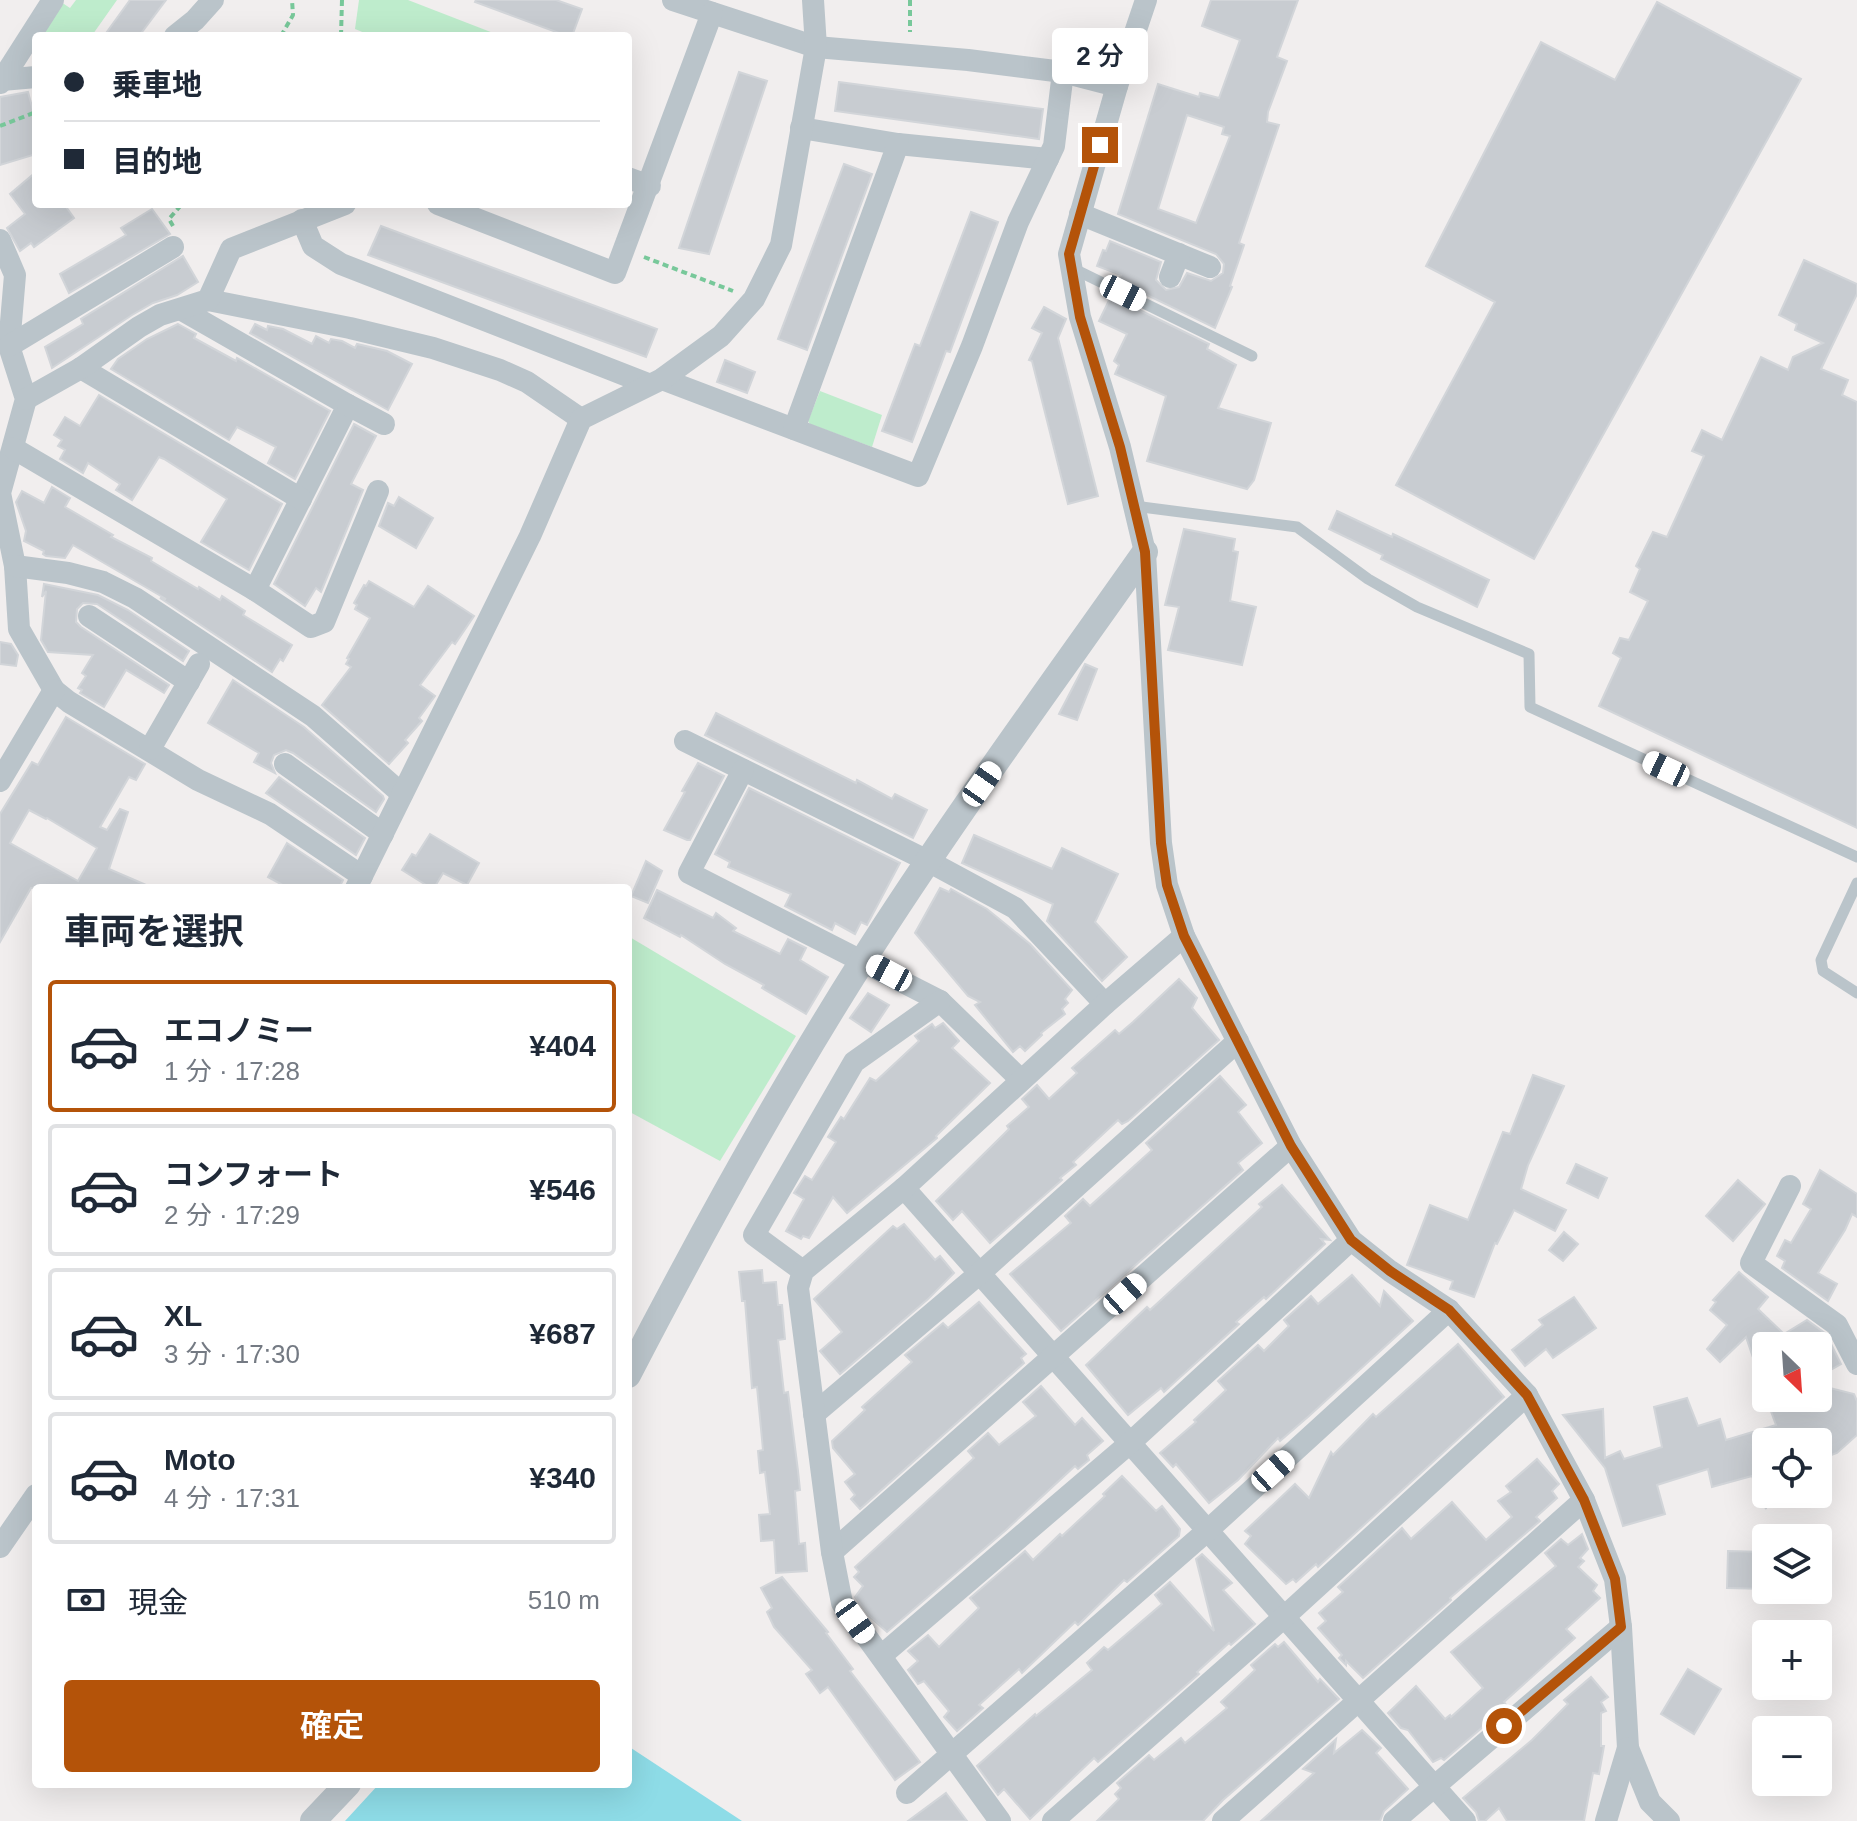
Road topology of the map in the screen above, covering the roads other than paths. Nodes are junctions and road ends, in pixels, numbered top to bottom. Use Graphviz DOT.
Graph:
graph roads {
  1 [pos="53,0"];
  2 [pos="213,0"];
  3 [pos="673,0"];
  4 [pos="813,0"];
  5 [pos="1146,0"];
  6 [pos="712,13"];
  7 [pos="32,32"];
  8 [pos="180,32"];
  9 [pos="32,33"];
  10 [pos="816,47"];
  11 [pos="1063,72"];
  12 [pos="32,77"];
  13 [pos="1,81"];
  14 [pos="1117,86"];
  15 [pos="801,128"];
  16 [pos="898,144"];
  17 [pos="1048,159"];
  18 [pos="632,179"];
  19 [pos="650,186"];
  20 [pos="334,208"];
  21 [pos="448,208"];
  22 [pos="1080,214"];
  23 [pos="302,220"];
  24 [pos="0,240"];
  25 [pos="173,247"];
  26 [pos="1179,254"];
  27 [pos="1210,267"];
  28 [pos="1071,268"];
  29 [pos="1170,277"];
  30 [pos="7,293"];
  31 [pos="208,300"];
  32 [pos="182,310"];
  33 [pos="9,346"];
  34 [pos="1252,356"];
  35 [pos="81,368"];
  36 [pos="655,381"];
  37 [pos="26,399"];
  38 [pos="348,405"];
  39 [pos="581,419"];
  40 [pos="384,424"];
  41 [pos="794,429"];
  42 [pos="13,448"];
  43 [pos="378,491"];
  44 [pos="301,499"];
  45 [pos="1134,506"];
  46 [pos="1145,552"];
  47 [pos="15,566"];
  48 [pos="255,590"];
  49 [pos="89,616"];
  50 [pos="54,690"];
  51 [pos="685,741"];
  52 [pos="150,749"];
  53 [pos="285,764"];
  54 [pos="743,770"];
  55 [pos="0,781"];
  56 [pos="402,794"];
  57 [pos="383,834"];
  58 [pos="1857,857"];
  59 [pos="928,861"];
  60 [pos="359,882"];
  61 [pos="1857,883"];
  62 [pos="1184,936"];
  63 [pos="863,960"];
  64 [pos="1857,993"];
  65 [pos="940,1001"];
  66 [pos="1105,1004"];
  67 [pos="1238,1041"];
  68 [pos="1021,1080"];
  69 [pos="1291,1146"];
  70 [pos="1790,1186"];
  71 [pos="904,1188"];
  72 [pos="1351,1240"];
  73 [pos="803,1271"];
  74 [pos="980,1273"];
  75 [pos="1449,1310"];
  76 [pos="1054,1357"];
  77 [pos="1857,1364"];
  78 [pos="632,1368"];
  79 [pos="1527,1395"];
  80 [pos="814,1414"];
  81 [pos="1130,1443"];
  82 [pos="1584,1500"];
  83 [pos="32,1501"];
  84 [pos="1207,1531"];
  85 [pos="0,1547"];
  86 [pos="832,1552"];
  87 [pos="1283,1618"];
  88 [pos="1621,1627"];
  89 [pos="881,1656"];
  90 [pos="1358,1700"];
  91 [pos="1628,1748"];
  92 [pos="951,1756"];
  93 [pos="1434,1785"];
  94 [pos="344,1788"];
  95 [pos="907,1793"];
  96 [pos="313,1821"];
  97 [pos="1000,1821"];
  98 [pos="1053,1821"];
  99 [pos="1223,1821"];
  100 [pos="1394,1821"];
  101 [pos="1465,1821"];
  102 [pos="1606,1821"];
  103 [pos="1669,1821"];
  1 -- 7 [label="street"];
  2 -- 8 [label="street"];
  3 -- 6 [label="street"];
  4 -- 10 [label="street"];
  5 -- 14 [label="street"];
  6 -- 10 [label="street"];
  6 -- 19 [label="street"];
  9 -- 13 [label="street"];
  10 -- 11 [label="street"];
  10 -- 15 [label="street"];
  11 -- 14 [label="street"];
  11 -- 17 [label="street"];
  12 -- 13 [label="street"];
  14 -- 22 [label="street"];
  15 -- 16 [label="street"];
  15 -- 36 [label="street"];
  16 -- 17 [label="street"];
  16 -- 41 [label="street"];
  17 -- 41 [label="street"];
  18 -- 19 [label="street"];
  19 -- 21 [label="street"];
  20 -- 23 [label="street"];
  22 -- 26 [label="street"];
  22 -- 28 [label="street"];
  23 -- 31 [label="street"];
  23 -- 36 [label="street"];
  24 -- 30 [label="street"];
  25 -- 33 [label="street"];
  26 -- 27 [label="street"];
  26 -- 29 [label="street"];
  28 -- 34 [label="lane"];
  28 -- 45 [label="street"];
  30 -- 33 [label="street"];
  31 -- 32 [label="street"];
  31 -- 39 [label="street"];
  32 -- 35 [label="street"];
  32 -- 38 [label="street"];
  33 -- 37 [label="street"];
  35 -- 37 [label="street"];
  35 -- 44 [label="street"];
  36 -- 39 [label="street"];
  36 -- 41 [label="street"];
  37 -- 42 [label="street"];
  38 -- 40 [label="street"];
  38 -- 44 [label="street"];
  39 -- 56 [label="street"];
  42 -- 47 [label="street"];
  42 -- 48 [label="street"];
  43 -- 48 [label="street"];
  44 -- 48 [label="street"];
  45 -- 46 [label="street"];
  45 -- 58 [label="lane"];
  46 -- 59 [label="street"];
  46 -- 62 [label="street"];
  47 -- 50 [label="street"];
  47 -- 56 [label="street"];
  49 -- 52 [label="street"];
  50 -- 52 [label="street"];
  50 -- 55 [label="street"];
  51 -- 54 [label="street"];
  52 -- 60 [label="street"];
  53 -- 57 [label="street"];
  54 -- 59 [label="street"];
  54 -- 63 [label="street"];
  56 -- 57 [label="street"];
  57 -- 60 [label="street"];
  59 -- 63 [label="street"];
  59 -- 66 [label="street"];
  61 -- 64 [label="lane"];
  62 -- 66 [label="street"];
  62 -- 67 [label="street"];
  63 -- 65 [label="street"];
  63 -- 78 [label="street"];
  65 -- 68 [label="street"];
  65 -- 73 [label="street"];
  66 -- 68 [label="street"];
  67 -- 69 [label="street"];
  67 -- 74 [label="street"];
  68 -- 71 [label="street"];
  69 -- 72 [label="street"];
  69 -- 76 [label="street"];
  70 -- 77 [label="street"];
  71 -- 73 [label="street"];
  71 -- 74 [label="street"];
  72 -- 75 [label="street"];
  72 -- 81 [label="street"];
  73 -- 80 [label="street"];
  74 -- 76 [label="street"];
  74 -- 80 [label="street"];
  75 -- 79 [label="street"];
  75 -- 84 [label="street"];
  76 -- 81 [label="street"];
  76 -- 86 [label="street"];
  79 -- 82 [label="street"];
  79 -- 87 [label="street"];
  80 -- 86 [label="street"];
  81 -- 84 [label="street"];
  81 -- 89 [label="street"];
  82 -- 88 [label="street"];
  82 -- 90 [label="street"];
  83 -- 85 [label="street"];
  84 -- 87 [label="street"];
  84 -- 92 [label="street"];
  86 -- 89 [label="street"];
  87 -- 90 [label="street"];
  87 -- 98 [label="street"];
  88 -- 91 [label="street"];
  88 -- 93 [label="street"];
  89 -- 92 [label="street"];
  90 -- 93 [label="street"];
  90 -- 99 [label="street"];
  91 -- 102 [label="street"];
  91 -- 103 [label="street"];
  92 -- 95 [label="street"];
  92 -- 97 [label="street"];
  93 -- 100 [label="street"];
  93 -- 101 [label="street"];
  94 -- 96 [label="street"];
}
